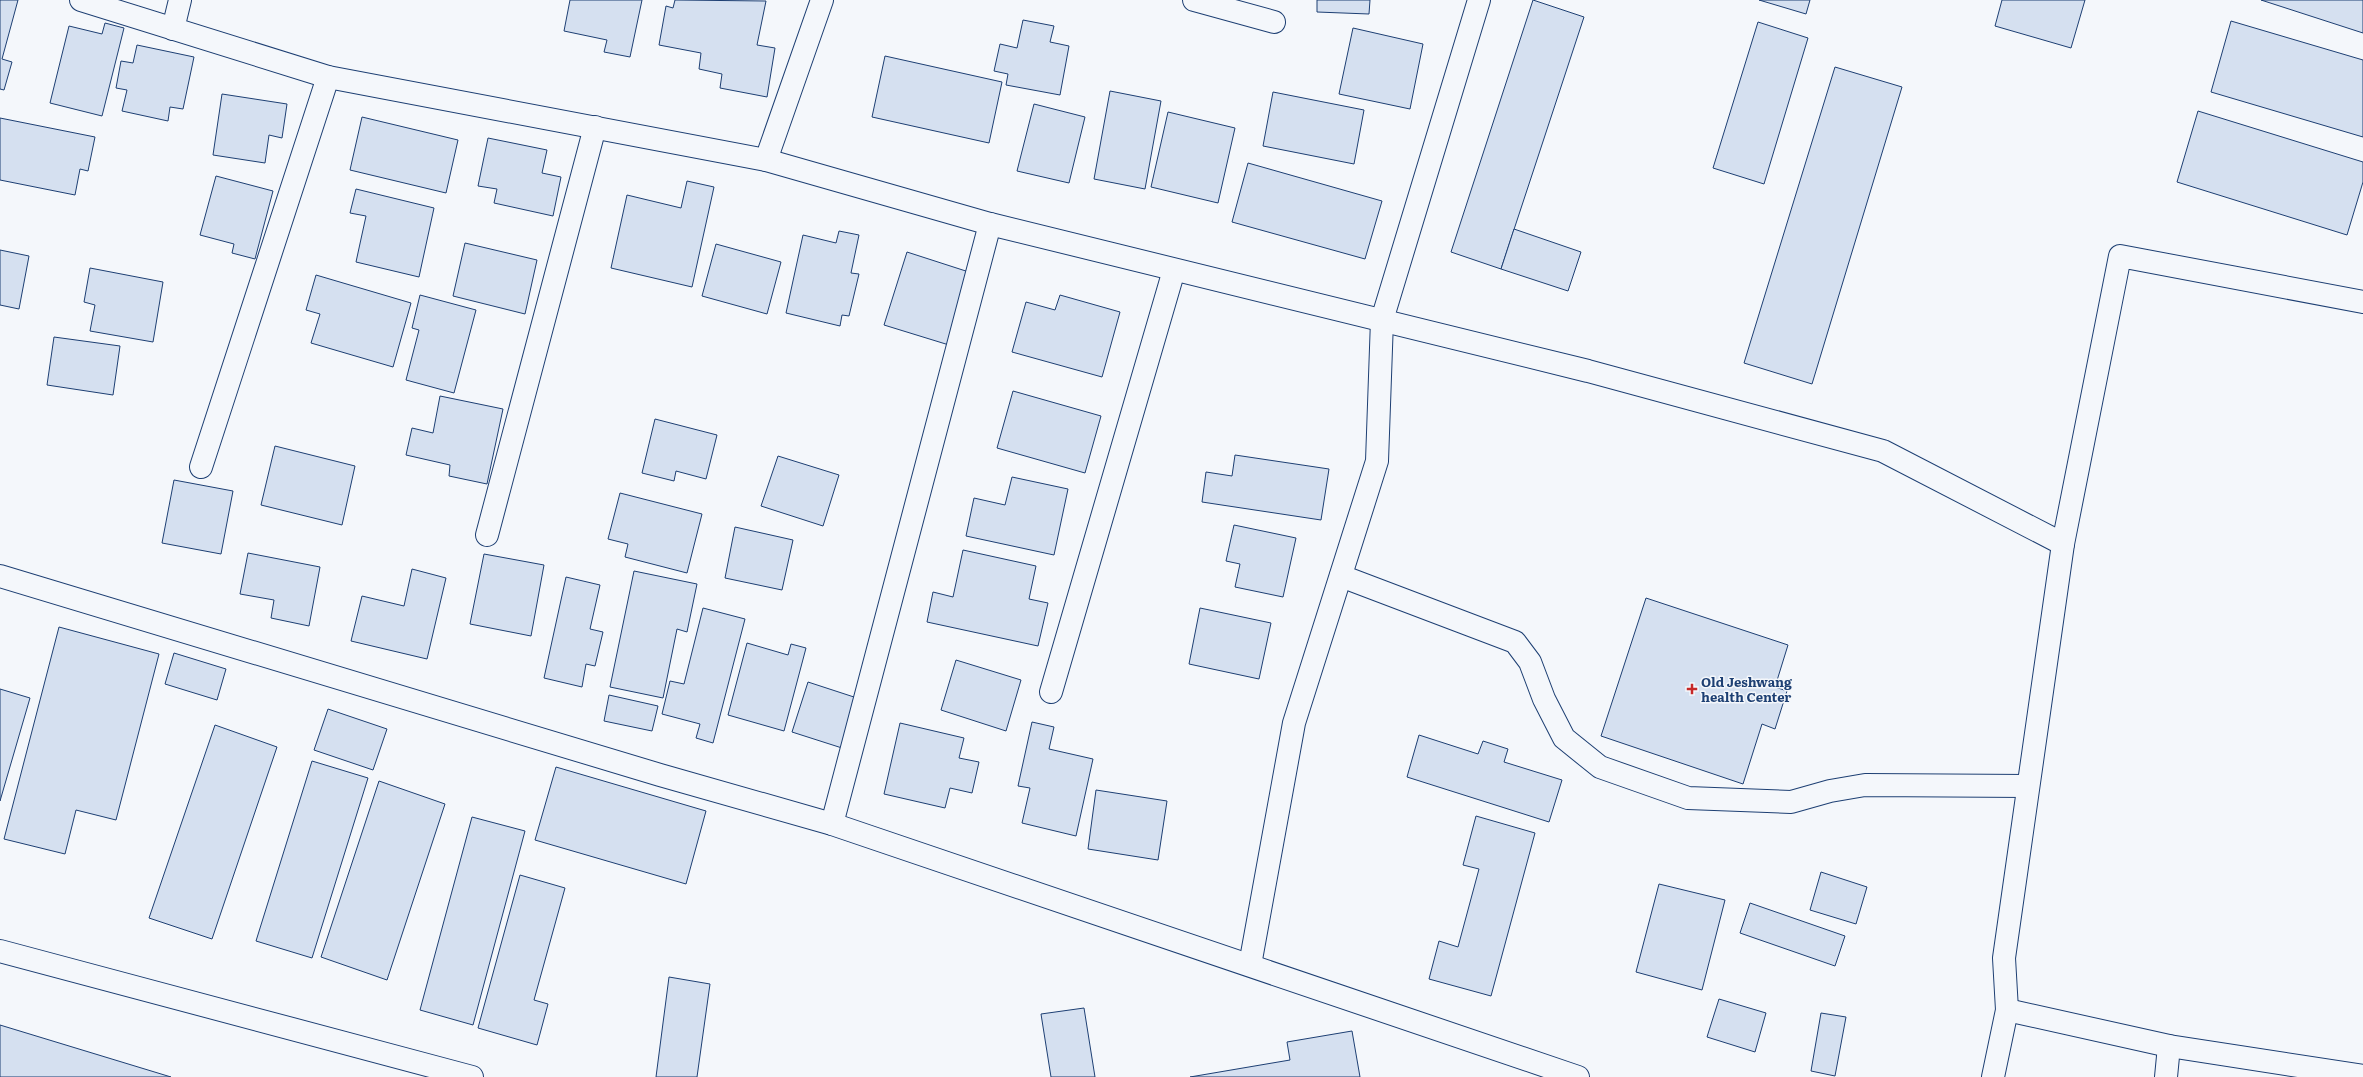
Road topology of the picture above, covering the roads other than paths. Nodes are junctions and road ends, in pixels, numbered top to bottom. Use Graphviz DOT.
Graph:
graph roads {
  1 [pos="81,0"];
  2 [pos="180,0"];
  3 [pos="822,0"];
  4 [pos="1194,0"];
  5 [pos="1480,0"];
  6 [pos="1274,22"];
  7 [pos="173,28"];
  8 [pos="328,77"];
  9 [pos="595,127"];
  10 [pos="766,160"];
  11 [pos="990,224"];
  12 [pos="1174,270"];
  13 [pos="2363,302"];
  14 [pos="1382,320"];
  15 [pos="201,467"];
  16 [pos="487,535"];
  17 [pos="2063,544"];
  18 [pos="0,576"];
  19 [pos="1341,576"];
  20 [pos="1051,692"];
  21 [pos="2028,786"];
  22 [pos="832,824"];
  23 [pos="0,951"];
  24 [pos="1250,965"];
  25 [pos="2007,1010"];
  26 [pos="2169,1046"];
  27 [pos="2363,1076"];
  28 [pos="472,1077"];
  29 [pos="1578,1077"];
  30 [pos="1993,1077"];
  31 [pos="2166,1077"];
  1 -- 7 [label="street"];
  2 -- 7 [label="street"];
  3 -- 10 [label="street"];
  4 -- 6 [label="street"];
  5 -- 14 [label="street"];
  7 -- 8 [label="street"];
  8 -- 9 [label="street"];
  8 -- 15 [label="street"];
  9 -- 10 [label="street"];
  9 -- 16 [label="street"];
  10 -- 11 [label="street"];
  11 -- 12 [label="street"];
  11 -- 22 [label="street"];
  12 -- 14 [label="street"];
  12 -- 20 [label="street"];
  13 -- 17 [label="street"];
  14 -- 17 [label="street"];
  14 -- 19 [label="street"];
  17 -- 21 [label="street"];
  18 -- 22 [label="street"];
  19 -- 21 [label="street"];
  19 -- 24 [label="street"];
  21 -- 25 [label="street"];
  22 -- 24 [label="street"];
  23 -- 28 [label="street"];
  24 -- 29 [label="street"];
  25 -- 26 [label="street"];
  25 -- 30 [label="street"];
  26 -- 27 [label="street"];
  26 -- 31 [label="street"];
}
